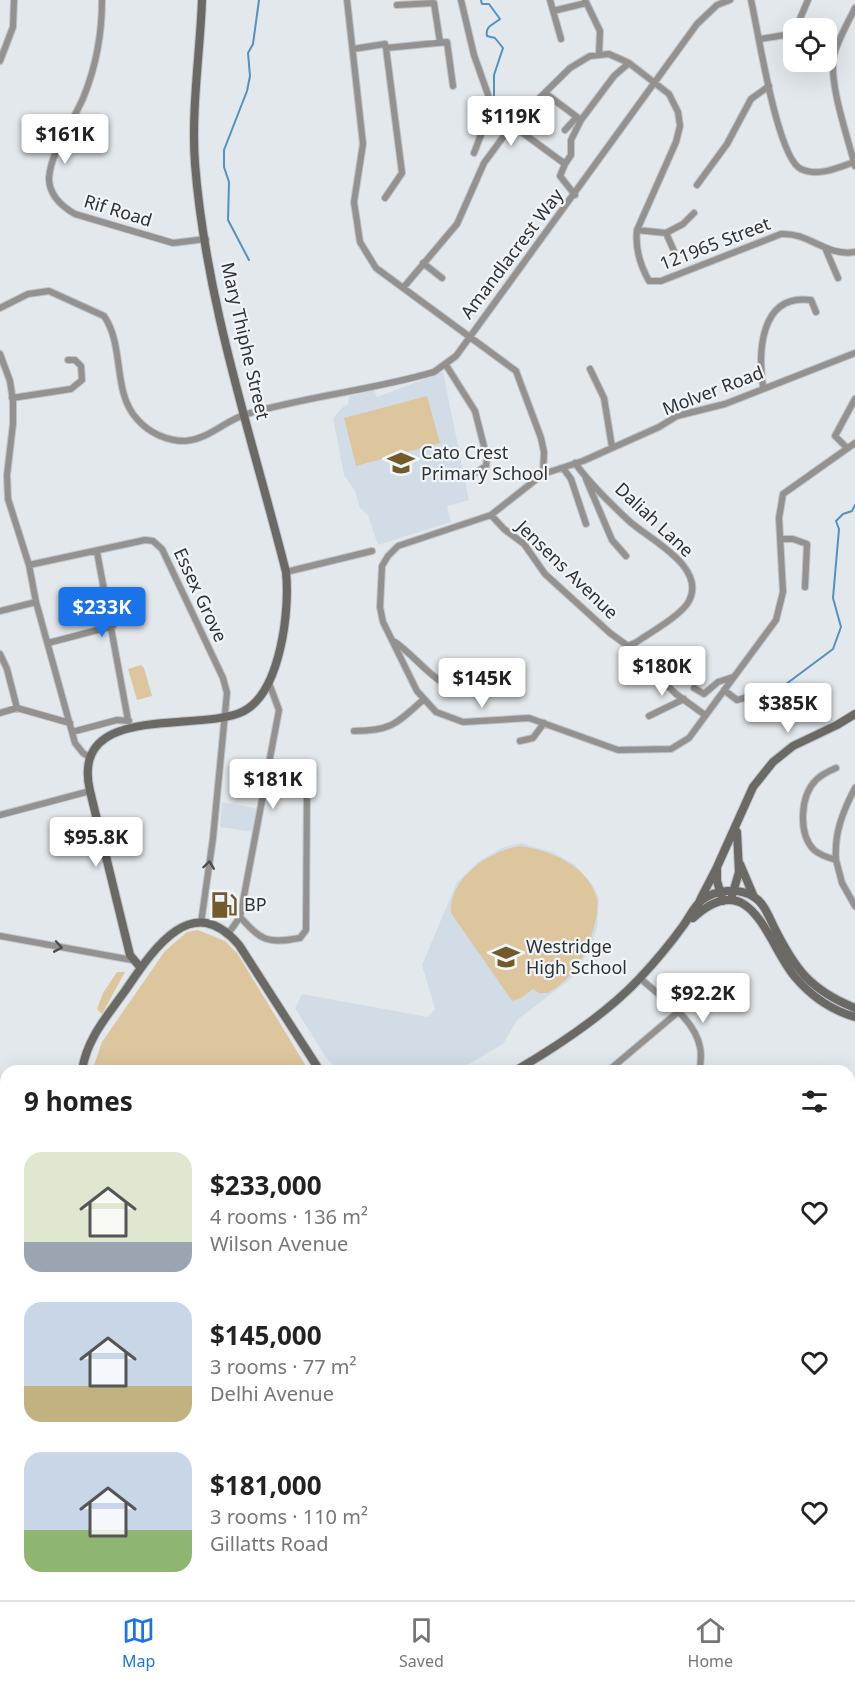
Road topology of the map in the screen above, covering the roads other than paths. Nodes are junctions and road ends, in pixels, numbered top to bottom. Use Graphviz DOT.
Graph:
graph roads {
  1 [pos="14,0"];
  2 [pos="102,0"];
  3 [pos="202,0"];
  4 [pos="347,0"];
  5 [pos="461,0"];
  6 [pos="550,0"];
  7 [pos="730,0"];
  8 [pos="751,0"];
  9 [pos="808,0"];
  10 [pos="585,1"];
  11 [pos="397,5"];
  12 [pos="855,8"];
  13 [pos="552,11"];
  14 [pos="800,18"];
  15 [pos="783,36"];
  16 [pos="561,39"];
  17 [pos="760,39"];
  18 [pos="440,42"];
  19 [pos="385,44"];
  20 [pos="353,49"];
  21 [pos="599,54"];
  22 [pos="0,61"];
  23 [pos="629,63"];
  24 [pos="656,83"];
  25 [pos="453,86"];
  26 [pos="769,86"];
  27 [pos="545,93"];
  28 [pos="579,119"];
  29 [pos="512,125"];
  30 [pos="565,130"];
  31 [pos="474,153"];
  32 [pos="565,164"];
  33 [pos="854,164"];
  34 [pos="697,185"];
  35 [pos="575,195"];
  36 [pos="385,198"];
  37 [pos="694,213"];
  38 [pos="637,230"];
  39 [pos="666,232"];
  40 [pos="206,239"];
  41 [pos="826,250"];
  42 [pos="674,251"];
  43 [pos="855,252"];
  44 [pos="423,263"];
  45 [pos="442,278"];
  46 [pos="838,278"];
  47 [pos="403,288"];
  48 [pos="0,308"];
  49 [pos="816,312"];
  50 [pos="470,336"];
  51 [pos="855,353"];
  52 [pos="0,354"];
  53 [pos="68,360"];
  54 [pos="446,365"];
  55 [pos="590,369"];
  56 [pos="763,387"];
  57 [pos="12,398"];
  58 [pos="855,399"];
  59 [pos="244,414"];
  60 [pos="855,443"];
  61 [pos="612,447"];
  62 [pos="847,448"];
  63 [pos="575,464"];
  64 [pos="563,468"];
  65 [pos="543,474"];
  66 [pos="472,475"];
  67 [pos="584,476"];
  68 [pos="491,515"];
  69 [pos="586,524"];
  70 [pos="780,539"];
  71 [pos="372,551"];
  72 [pos="98,552"];
  73 [pos="626,556"];
  74 [pos="29,565"];
  75 [pos="286,572"];
  76 [pos="805,587"];
  77 [pos="36,602"];
  78 [pos="0,611"];
  79 [pos="112,626"];
  80 [pos="395,641"];
  81 [pos="48,643"];
  82 [pos="627,646"];
  83 [pos="0,654"];
  84 [pos="734,676"];
  85 [pos="269,683"];
  86 [pos="693,688"];
  87 [pos="724,690"];
  88 [pos="473,692"];
  89 [pos="748,697"];
  90 [pos="424,699"];
  91 [pos="684,699"];
  92 [pos="17,708"];
  93 [pos="0,713"];
  94 [pos="855,714"];
  95 [pos="705,715"];
  96 [pos="649,716"];
  97 [pos="225,718"];
  98 [pos="70,723"];
  99 [pos="544,723"];
  100 [pos="129,724"];
  101 [pos="354,731"];
  102 [pos="72,732"];
  103 [pos="520,741"];
  104 [pos="91,758"];
  105 [pos="836,768"];
  106 [pos="267,777"];
  107 [pos="855,788"];
  108 [pos="90,791"];
  109 [pos="0,815"];
  110 [pos="738,826"];
  111 [pos="738,858"];
  112 [pos="836,860"];
  113 [pos="717,867"];
  114 [pos="734,891"];
  115 [pos="754,897"];
  116 [pos="724,898"];
  117 [pos="698,903"];
  118 [pos="855,906"];
  119 [pos="240,917"];
  120 [pos="201,923"];
  121 [pos="683,926"];
  122 [pos="228,934"];
  123 [pos="0,936"];
  124 [pos="132,960"];
  125 [pos="140,966"];
  126 [pos="640,978"];
  127 [pos="855,1008"];
  128 [pos="678,1012"];
  129 [pos="855,1017"];
  130 [pos="82,1065"];
  131 [pos="316,1065"];
  132 [pos="523,1065"];
  133 [pos="615,1065"];
  134 [pos="699,1065"];
  1 -- 22 [label="street"];
  2 -- 40 [label="street, Rif Road"];
  3 -- 40 [label="main road, Mary Thiphe Street"];
  4 -- 20 [label="street"];
  5 -- 31 [label="street"];
  6 -- 13 [label="street"];
  7 -- 24 [label="street, Amandlacrest Way"];
  8 -- 17 [label="street"];
  9 -- 14 [label="street"];
  10 -- 13 [label="street"];
  10 -- 21 [label="street"];
  11 -- 18 [label="street"];
  12 -- 33 [label="street"];
  13 -- 16 [label="street"];
  15 -- 17 [label="street"];
  17 -- 26 [label="street"];
  18 -- 25 [label="street"];
  18 -- 36 [label="street"];
  19 -- 20 [label="street"];
  20 -- 47 [label="street"];
  21 -- 23 [label="street"];
  21 -- 27 [label="street"];
  23 -- 24 [label="street"];
  23 -- 28 [label="street"];
  24 -- 35 [label="street, Amandlacrest Way"];
  24 -- 38 [label="street"];
  26 -- 33 [label="street"];
  26 -- 34 [label="street"];
  27 -- 28 [label="street"];
  27 -- 29 [label="street"];
  28 -- 30 [label="street"];
  28 -- 32 [label="street"];
  29 -- 32 [label="street"];
  29 -- 44 [label="street"];
  32 -- 35 [label="street"];
  35 -- 50 [label="street, Amandlacrest Way"];
  37 -- 39 [label="street"];
  38 -- 39 [label="street"];
  38 -- 41 [label="street, 121965 Street"];
  39 -- 42 [label="street"];
  40 -- 59 [label="main road, Mary Thiphe Street"];
  41 -- 43 [label="street, 121965 Street"];
  41 -- 46 [label="street"];
  44 -- 45 [label="street"];
  44 -- 47 [label="street"];
  47 -- 50 [label="street"];
  48 -- 59 [label="street, Amandlacrest Way"];
  49 -- 56 [label="street"];
  50 -- 54 [label="street, Amandlacrest Way"];
  50 -- 65 [label="street"];
  51 -- 56 [label="street, Molver Road"];
  52 -- 57 [label="street"];
  53 -- 57 [label="street"];
  54 -- 59 [label="street, Amandlacrest Way"];
  54 -- 66 [label="street"];
  55 -- 61 [label="street"];
  56 -- 61 [label="street, Molver Road"];
  57 -- 74 [label="street"];
  58 -- 62 [label="street"];
  59 -- 75 [label="main road, Mary Thiphe Street"];
  60 -- 62 [label="street"];
  61 -- 63 [label="street, Molver Road"];
  62 -- 70 [label="street"];
  63 -- 64 [label="street, Molver Road"];
  63 -- 67 [label="street, Daliah Lane"];
  64 -- 65 [label="street, Molver Road"];
  64 -- 69 [label="street"];
  65 -- 68 [label="street, Molver Road"];
  67 -- 73 [label="street"];
  67 -- 82 [label="street, Daliah Lane"];
  68 -- 80 [label="street, Molver Road"];
  68 -- 82 [label="street, Jensens Avenue"];
  70 -- 76 [label="street"];
  70 -- 84 [label="street"];
  71 -- 75 [label="street"];
  72 -- 74 [label="street, Essex Grove"];
  72 -- 79 [label="street"];
  72 -- 97 [label="street, Essex Grove"];
  74 -- 77 [label="street"];
  75 -- 85 [label="main road, Mary Thiphe Street"];
  77 -- 78 [label="street"];
  77 -- 81 [label="street"];
  79 -- 81 [label="street"];
  79 -- 100 [label="street"];
  80 -- 88 [label="street"];
  80 -- 90 [label="street"];
  81 -- 98 [label="street"];
  82 -- 91 [label="street, Jensens Avenue"];
  83 -- 92 [label="street"];
  84 -- 86 [label="street"];
  84 -- 87 [label="street"];
  85 -- 97 [label="main road"];
  85 -- 106 [label="street"];
  87 -- 89 [label="street"];
  87 -- 95 [label="street"];
  90 -- 99 [label="street"];
  90 -- 101 [label="street"];
  91 -- 95 [label="street, Jensens Avenue"];
  91 -- 96 [label="street"];
  92 -- 93 [label="street"];
  92 -- 98 [label="street"];
  94 -- 110 [label="main road"];
  95 -- 99 [label="street"];
  97 -- 100 [label="main road"];
  120 -- 97 [label="street, Essex Grove, one-way"];
  98 -- 102 [label="street"];
  99 -- 103 [label="street"];
  100 -- 102 [label="street"];
  100 -- 104 [label="main road"];
  102 -- 104 [label="street"];
  104 -- 108 [label="main road"];
  105 -- 112 [label="street"];
  106 -- 119 [label="street"];
  106 -- 119 [label="street"];
  107 -- 112 [label="street"];
  108 -- 109 [label="street"];
  108 -- 124 [label="main road"];
  110 -- 111 [label="main road"];
  110 -- 113 [label="main road"];
  111 -- 114 [label="main road"];
  111 -- 115 [label="main road"];
  112 -- 118 [label="street"];
  113 -- 116 [label="main road"];
  113 -- 117 [label="main road"];
  114 -- 115 [label="main road"];
  114 -- 116 [label="main road"];
  115 -- 127 [label="main road"];
  116 -- 117 [label="main road"];
  116 -- 121 [label="main road"];
  116 -- 129 [label="main road"];
  117 -- 121 [label="main road"];
  119 -- 122 [label="street"];
  120 -- 122 [label="main road"];
  120 -- 125 [label="main road"];
  121 -- 126 [label="main road"];
  122 -- 131 [label="main road"];
  123 -- 124 [label="street, one-way"];
  124 -- 125 [label="main road"];
  125 -- 130 [label="main road"];
  126 -- 128 [label="street"];
  126 -- 132 [label="main road"];
  128 -- 133 [label="street"];
  128 -- 134 [label="street"];
}
